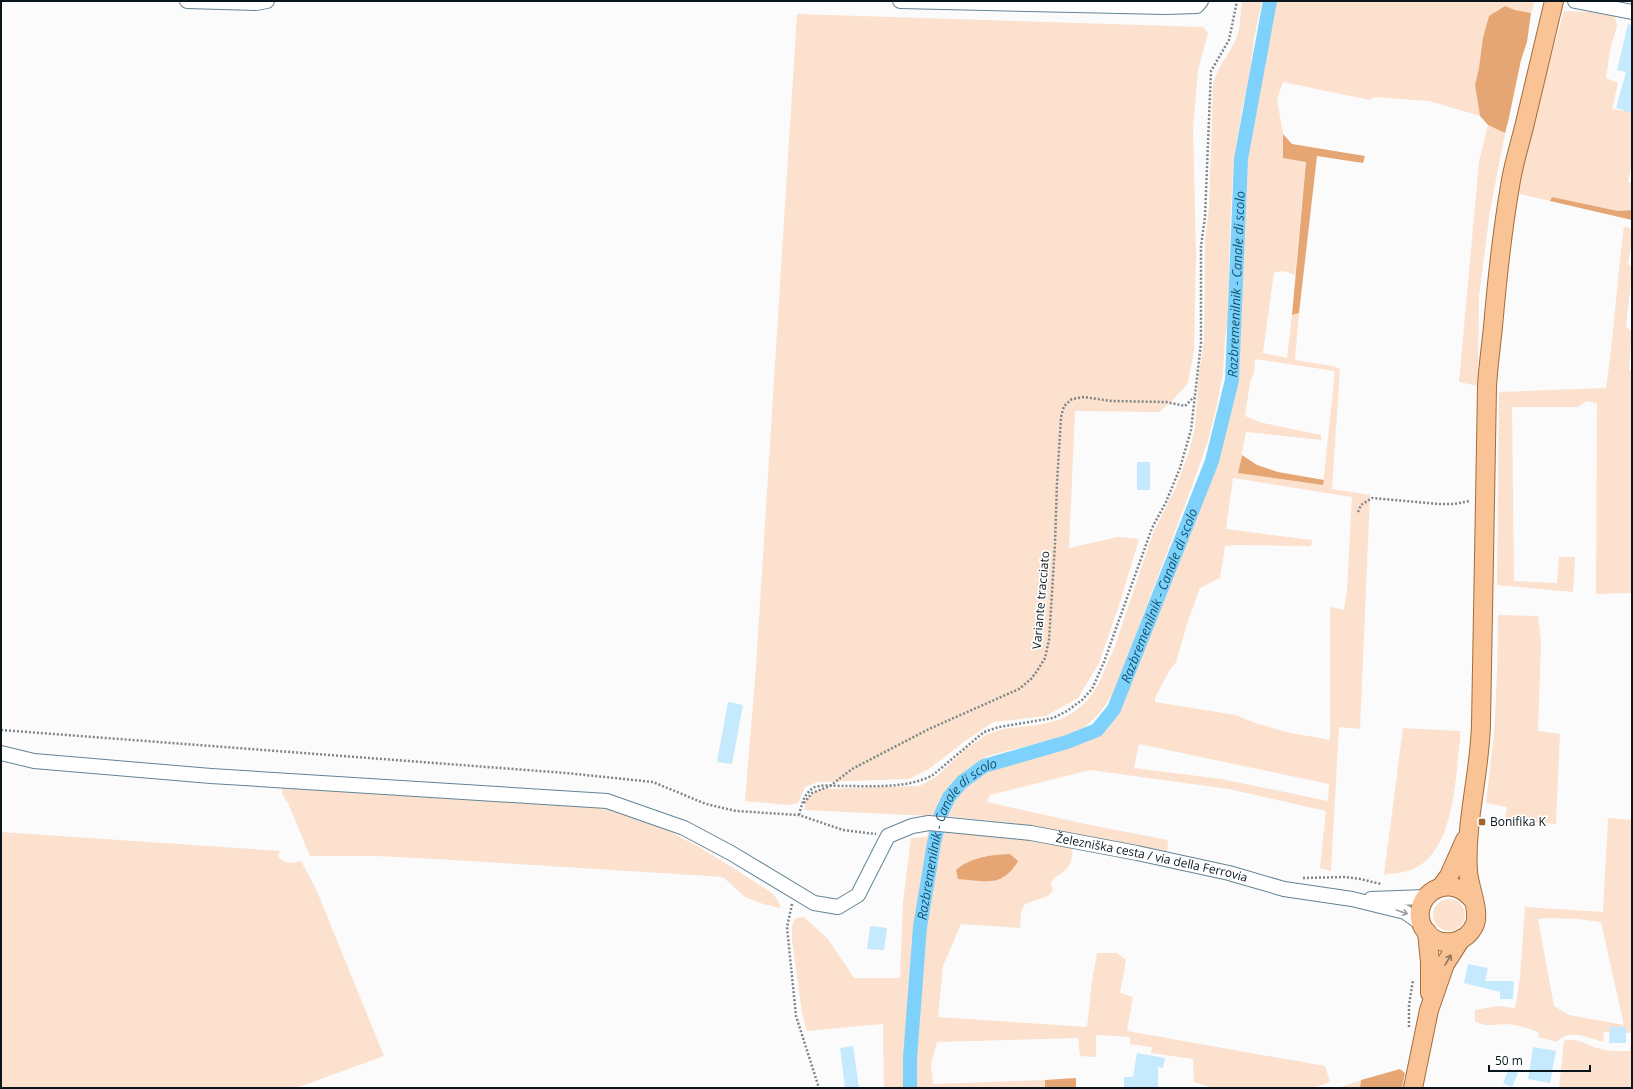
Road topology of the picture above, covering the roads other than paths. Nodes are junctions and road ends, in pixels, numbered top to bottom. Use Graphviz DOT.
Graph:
graph roads {
  1 [pos="187,1"];
  2 [pos="209,1"];
  3 [pos="907,1"];
  4 [pos="1201,1"];
  5 [pos="1554,1"];
  6 [pos="1575,1"];
  7 [pos="259,2"];
  8 [pos="961,2"];
  9 [pos="1013,2"];
  10 [pos="1063,3"];
  11 [pos="1115,3"];
  12 [pos="1165,4"];
  13 [pos="1632,12"];
  14 [pos="1,753"];
  15 [pos="1469,832"];
  16 [pos="1441,887"];
  17 [pos="1426,897"];
  18 [pos="1352,899"];
  19 [pos="1473,900"];
  20 [pos="1424,928"];
  21 [pos="1461,940"];
  22 [pos="1430,1010"];
  23 [pos="1413,1088"];
  1 -- 2 [label="street"];
  2 -- 7 [label="street"];
  3 -- 8 [label="street"];
  4 -- 12 [label="street"];
  5 -- 15 [label="main road"];
  6 -- 13 [label="street"];
  8 -- 9 [label="street"];
  9 -- 10 [label="street"];
  10 -- 11 [label="street"];
  11 -- 12 [label="street"];
  14 -- 18 [label="street, Železniška cesta / via della Ferrovia"];
  15 -- 16 [label="main road"];
  15 -- 19 [label="main road"];
  16 -- 17 [label="main road"];
  16 -- 19 [label="main road"];
  17 -- 18 [label="street, Železniška cesta / via della Ferrovia"];
  17 -- 20 [label="main road"];
  18 -- 20 [label="street, Železniška cesta / via della Ferrovia, one-way"];
  19 -- 21 [label="main road"];
  20 -- 21 [label="main road"];
  20 -- 22 [label="main road"];
  22 -- 21 [label="main road, one-way"];
  22 -- 23 [label="main road"];
}
